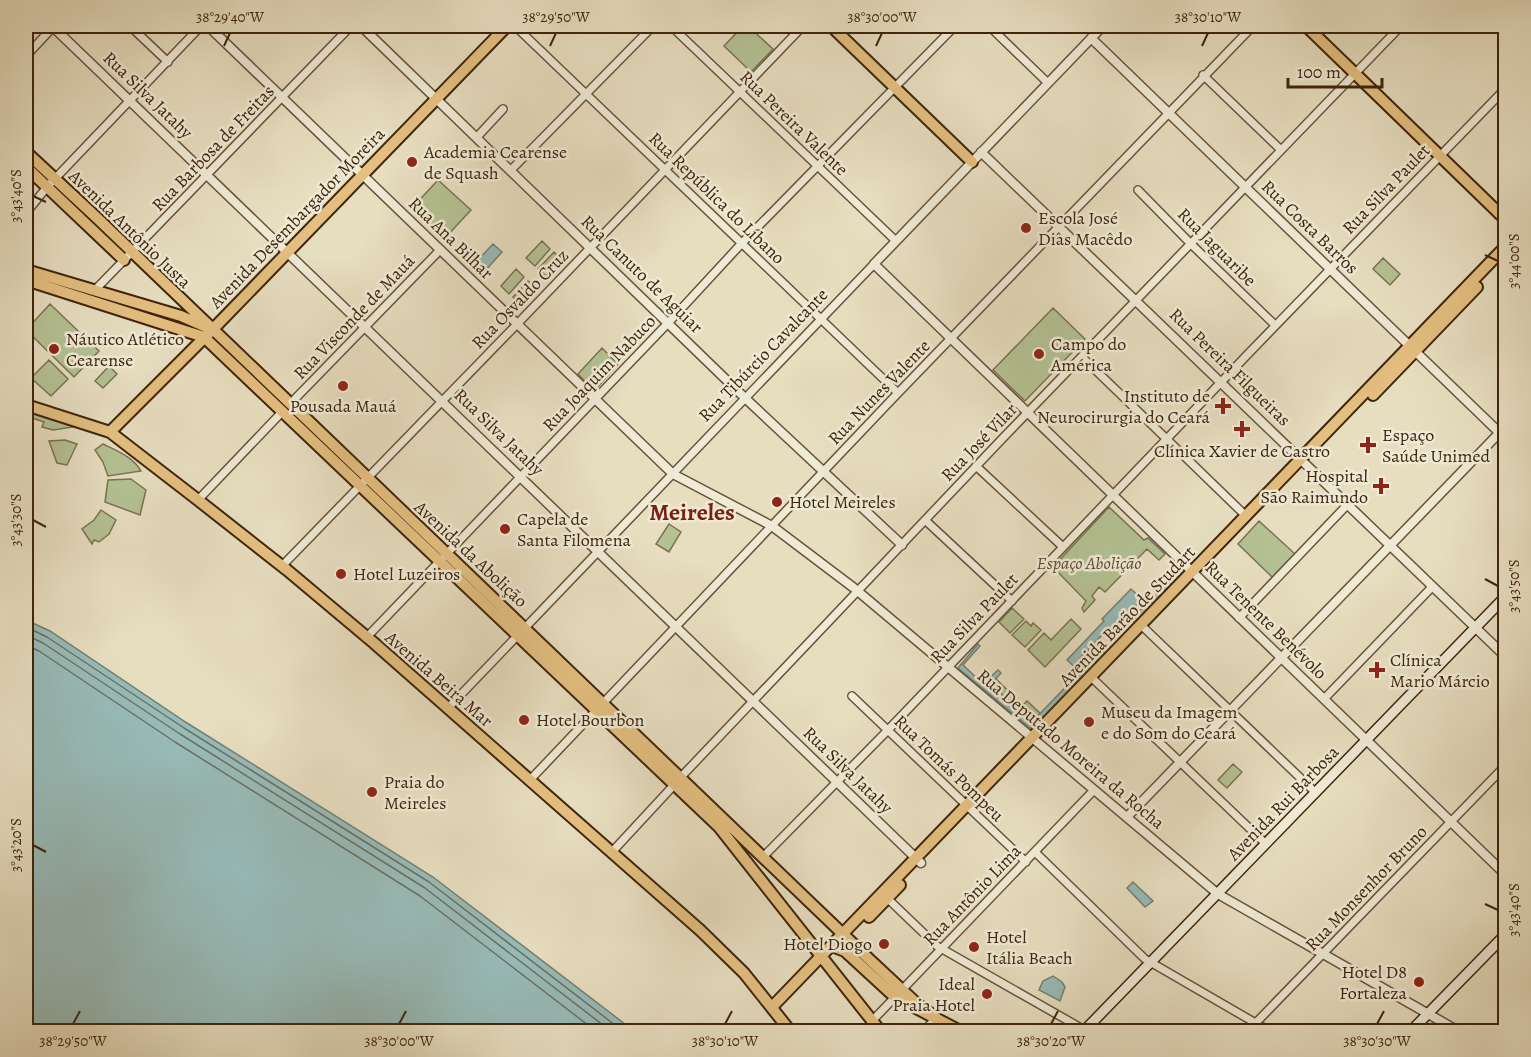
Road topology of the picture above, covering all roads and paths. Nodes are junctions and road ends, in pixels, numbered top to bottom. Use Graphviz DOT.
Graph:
graph roads {
  1 [pos="53,26"];
  2 [pos="130,26"];
  3 [pos="201,26"];
  4 [pos="208,26"];
  5 [pos="351,26"];
  6 [pos="361,26"];
  7 [pos="507,26"];
  8 [pos="515,26"];
  9 [pos="653,26"];
  10 [pos="671,26"];
  11 [pos="803,26"];
  12 [pos="831,26"];
  13 [pos="955,26"];
  14 [pos="989,26"];
  15 [pos="1103,26"];
  16 [pos="1253,26"];
  17 [pos="1306,26"];
  18 [pos="1401,26"];
  19 [pos="1091,38"];
  20 [pos="26,56"];
  21 [pos="168,62"];
  22 [pos="1355,74"];
  23 [pos="1203,75"];
  24 [pos="1048,83"];
  25 [pos="895,87"];
  26 [pos="1506,88"];
  27 [pos="739,91"];
  28 [pos="586,94"];
  29 [pos="283,97"];
  30 [pos="436,98"];
  31 [pos="131,101"];
  32 [pos="503,109"];
  33 [pos="1168,112"];
  34 [pos="477,137"];
  35 [pos="1280,149"];
  36 [pos="26,152"];
  37 [pos="981,152"];
  38 [pos="1439,156"];
  39 [pos="972,162"];
  40 [pos="817,166"];
  41 [pos="26,167"];
  42 [pos="665,169"];
  43 [pos="511,170"];
  44 [pos="207,174"];
  45 [pos="362,175"];
  46 [pos="51,184"];
  47 [pos="1244,186"];
  48 [pos="1138,190"];
  49 [pos="26,213"];
  50 [pos="1506,220"];
  51 [pos="1059,226"];
  52 [pos="896,241"];
  53 [pos="742,243"];
  54 [pos="1191,244"];
  55 [pos="1506,246"];
  56 [pos="591,247"];
  57 [pos="439,250"];
  58 [pos="287,252"];
  59 [pos="1506,256"];
  60 [pos="129,257"];
  61 [pos="874,264"];
  62 [pos="1330,269"];
  63 [pos="26,270"];
  64 [pos="26,280"];
  65 [pos="94,291"];
  66 [pos="1136,300"];
  67 [pos="821,319"];
  68 [pos="669,322"];
  69 [pos="517,324"];
  70 [pos="1275,325"];
  71 [pos="365,327"];
  72 [pos="208,333"];
  73 [pos="951,339"];
  74 [pos="1412,349"];
  75 [pos="1082,357"];
  76 [pos="1221,381"];
  77 [pos="898,393"];
  78 [pos="746,398"];
  79 [pos="443,400"];
  80 [pos="595,400"];
  81 [pos="26,405"];
  82 [pos="287,408"];
  83 [pos="1028,413"];
  84 [pos="110,432"];
  85 [pos="1503,433"];
  86 [pos="1166,439"];
  87 [pos="1303,461"];
  88 [pos="976,466"];
  89 [pos="825,471"];
  90 [pos="673,474"];
  91 [pos="520,476"];
  92 [pos="364,482"];
  93 [pos="1112,495"];
  94 [pos="198,500"];
  95 [pos="1348,504"];
  96 [pos="1246,516"];
  97 [pos="925,520"];
  98 [pos="772,526"];
  99 [pos="902,545"];
  100 [pos="1391,546"];
  101 [pos="1063,547"];
  102 [pos="598,551"];
  103 [pos="443,558"];
  104 [pos="282,566"];
  105 [pos="1194,575"];
  106 [pos="1432,587"];
  107 [pos="858,591"];
  108 [pos="1506,596"];
  109 [pos="1012,601"];
  110 [pos="1239,618"];
  111 [pos="675,626"];
  112 [pos="1144,627"];
  113 [pos="1475,627"];
  114 [pos="520,631"];
  115 [pos="366,638"];
  116 [pos="1506,657"];
  117 [pos="1282,658"];
  118 [pos="948,667"];
  119 [pos="1093,679"];
  120 [pos="852,696"];
  121 [pos="1324,699"];
  122 [pos="753,701"];
  123 [pos="599,707"];
  124 [pos="447,708"];
  125 [pos="1231,711"];
  126 [pos="887,730"];
  127 [pos="1035,740"];
  128 [pos="1366,740"];
  129 [pos="1180,763"];
  130 [pos="1506,765"];
  131 [pos="529,781"];
  132 [pos="677,781"];
  133 [pos="836,782"];
  134 [pos="1094,790"];
  135 [pos="1316,793"];
  136 [pos="969,808"];
  137 [pos="1127,817"];
  138 [pos="1451,822"];
  139 [pos="1266,844"];
  140 [pos="1035,852"];
  141 [pos="611,853"];
  142 [pos="764,856"];
  143 [pos="918,861"];
  144 [pos="1026,862"];
  145 [pos="1506,875"];
  146 [pos="1218,894"];
  147 [pos="885,896"];
  148 [pos="1506,934"];
  149 [pos="846,937"];
  150 [pos="832,946"];
  151 [pos="942,948"];
  152 [pos="1323,953"];
  153 [pos="821,957"];
  154 [pos="1150,963"];
  155 [pos="898,993"];
  156 [pos="772,1007"];
  157 [pos="1428,1013"];
  158 [pos="934,1015"];
  159 [pos="872,1021"];
  160 [pos="1256,1023"];
  161 [pos="1085,1031"];
  162 [pos="792,1032"];
  163 [pos="881,1032"];
  164 [pos="923,1032"];
  165 [pos="962,1032"];
  166 [pos="1247,1032"];
  167 [pos="1271,1032"];
  168 [pos="1410,1032"];
  169 [pos="1460,1032"];
  1 -- 20 [label="street"];
  1 -- 31 [label="street, Rua Silva Jatahy"];
  2 -- 21 [label="street"];
  3 -- 21 [label="street"];
  4 -- 29 [label="street, Rua Ana Bilhar"];
  5 -- 29 [label="street, Rua Barbosa de Freitas"];
  6 -- 30 [label="street, Rua Canuto de Aguiar"];
  7 -- 30 [label="main road, Avenida Desembargador Moreira"];
  8 -- 28 [label="street, Rua República do Líbano"];
  9 -- 28 [label="street"];
  10 -- 27 [label="street, Rua Pereira Valente"];
  11 -- 27 [label="street, Rua Osvaldo Cruz"];
  12 -- 25 [label="main road"];
  13 -- 25 [label="street, Rua Joaquim Nabuco"];
  14 -- 24 [label="street"];
  15 -- 19 [label="street, Rua Tibúrcio Cavalcante"];
  16 -- 23 [label="street, Rua Nunes Valente"];
  17 -- 22 [label="main road"];
  18 -- 22 [label="street, Rua José Vilar"];
  19 -- 24 [label="street, Rua Tibúrcio Cavalcante"];
  19 -- 33 [label="street, Rua Costa Barros"];
  21 -- 31 [label="street"];
  22 -- 35 [label="street, Rua José Vilar"];
  22 -- 38 [label="main road"];
  23 -- 33 [label="street, Rua Nunes Valente"];
  23 -- 35 [label="street"];
  24 -- 37 [label="street, Rua Tibúrcio Cavalcante"];
  25 -- 39 [label="main road"];
  25 -- 40 [label="street, Rua Joaquim Nabuco"];
  26 -- 38 [label="street, Rua Silva Paulet"];
  27 -- 40 [label="street, Rua Pereira Valente"];
  27 -- 42 [label="street, Rua Osvaldo Cruz"];
  28 -- 42 [label="street, Rua República do Líbano"];
  28 -- 43 [label="street"];
  29 -- 44 [label="street, Rua Barbosa de Freitas"];
  29 -- 45 [label="street, Rua Ana Bilhar"];
  30 -- 34 [label="street, Rua Canuto de Aguiar"];
  30 -- 45 [label="main road, Avenida Desembargador Moreira"];
  31 -- 44 [label="street, Rua Silva Jatahy"];
  31 -- 46 [label="street"];
  32 -- 34 [label="street"];
  33 -- 47 [label="street, Rua Costa Barros"];
  33 -- 51 [label="street, Rua Nunes Valente"];
  34 -- 43 [label="street, Rua Canuto de Aguiar"];
  35 -- 47 [label="street, Rua José Vilar"];
  36 -- 46 [label="main road, Avenida Antônio Justa"];
  37 -- 39 [label="street, Rua Tibúrcio Cavalcante"];
  37 -- 51 [label="street, Rua Pereira Filgueiras"];
  38 -- 50 [label="main road"];
  38 -- 62 [label="street, Rua Silva Paulet"];
  39 -- 52 [label="street, Rua Tibúrcio Cavalcante"];
  40 -- 52 [label="street, Rua Pereira Valente"];
  40 -- 53 [label="street, Rua Joaquim Nabuco"];
  41 -- 46 [label="main road, Avenida Antônio Justa"];
  42 -- 53 [label="street, Rua República do Líbano"];
  42 -- 56 [label="street, Rua Osvaldo Cruz"];
  43 -- 56 [label="street, Rua Canuto de Aguiar"];
  44 -- 58 [label="street, Rua Silva Jatahy"];
  44 -- 60 [label="street, Rua Barbosa de Freitas"];
  45 -- 57 [label="street, Rua Ana Bilhar"];
  45 -- 58 [label="main road, Avenida Desembargador Moreira"];
  46 -- 49 [label="street"];
  46 -- 60 [label="main road, Avenida Antônio Justa"];
  47 -- 54 [label="street, Rua José Vilar"];
  47 -- 62 [label="street, Rua Costa Barros"];
  48 -- 54 [label="street, Rua Jaguaribe"];
  51 -- 66 [label="street, Rua Pereira Filgueiras"];
  51 -- 73 [label="street, Rua Nunes Valente"];
  52 -- 61 [label="street, Rua Tibúrcio Cavalcante"];
  53 -- 67 [label="street, Rua República do Líbano"];
  53 -- 68 [label="street, Rua Joaquim Nabuco"];
  54 -- 66 [label="street, Rua José Vilar"];
  54 -- 70 [label="street, Rua Jaguaribe"];
  55 -- 74 [label="main road, Avenida Barão de Studart"];
  56 -- 68 [label="street, Rua Canuto de Aguiar"];
  56 -- 69 [label="street, Rua Osvaldo Cruz"];
  57 -- 69 [label="street, Rua Ana Bilhar"];
  57 -- 71 [label="street, Rua Visconde de Mauá"];
  58 -- 71 [label="street, Rua Silva Jatahy"];
  58 -- 72 [label="main road, Avenida Desembargador Moreira"];
  59 -- 74 [label="main road, Avenida Barão de Studart"];
  60 -- 65 [label="street, Rua Barbosa de Freitas"];
  60 -- 72 [label="main road, Avenida Antônio Justa"];
  61 -- 67 [label="street, Rua Tibúrcio Cavalcante"];
  61 -- 73 [label="street, Rua Tenente Benévolo"];
  62 -- 70 [label="street, Rua Silva Paulet"];
  62 -- 74 [label="street, Rua Costa Barros"];
  63 -- 65 [label="main road, Avenida da Abolição"];
  64 -- 72 [label="main road, Avenida da Abolição"];
  65 -- 72 [label="main road, Avenida da Abolição"];
  66 -- 75 [label="street, Rua José Vilar"];
  66 -- 76 [label="street, Rua Pereira Filgueiras"];
  67 -- 77 [label="street, Rua República do Líbano"];
  67 -- 78 [label="street, Rua Tibúrcio Cavalcante"];
  68 -- 78 [label="street, Rua Canuto de Aguiar"];
  68 -- 80 [label="street, Rua Joaquim Nabuco"];
  69 -- 79 [label="street, Rua Osvaldo Cruz"];
  69 -- 80 [label="street, Rua Ana Bilhar"];
  70 -- 76 [label="street, Rua Silva Paulet"];
  71 -- 79 [label="street, Rua Silva Jatahy"];
  71 -- 82 [label="street, Rua Visconde de Mauá"];
  72 -- 82 [label="main road, Avenida da Abolição"];
  72 -- 84 [label="main road, Avenida Desembargador Moreira"];
  73 -- 77 [label="street, Rua Nunes Valente"];
  73 -- 83 [label="street, Rua Tenente Benévolo"];
  74 -- 85 [label="street, Rua Costa Barros"];
  74 -- 87 [label="main road, Avenida Barão de Studart"];
  75 -- 83 [label="street, Rua José Vilar"];
  75 -- 86 [label="street"];
  76 -- 86 [label="street, Rua Silva Paulet"];
  76 -- 87 [label="street, Rua Pereira Filgueiras"];
  77 -- 89 [label="street, Rua Nunes Valente"];
  78 -- 89 [label="street, Rua Canuto de Aguiar"];
  78 -- 90 [label="street, Rua Tibúrcio Cavalcante"];
  79 -- 91 [label="street, Rua Silva Jatahy"];
  79 -- 92 [label="street, Rua Osvaldo Cruz"];
  80 -- 90 [label="street, Rua Ana Bilhar"];
  80 -- 91 [label="street, Rua Joaquim Nabuco"];
  81 -- 84 [label="main road, Avenida Beira Mar"];
  82 -- 92 [label="main road, Avenida da Abolição"];
  82 -- 94 [label="street, Rua Visconde de Mauá"];
  83 -- 88 [label="street, Rua José Vilar"];
  83 -- 93 [label="street, Rua Tenente Benévolo"];
  84 -- 94 [label="main road, Avenida Beira Mar"];
  85 -- 100 [label="street"];
  86 -- 93 [label="street, Rua Silva Paulet"];
  86 -- 96 [label="street"];
  87 -- 95 [label="street, Rua Pereira Filgueiras"];
  87 -- 96 [label="main road, Avenida Barão de Studart"];
  87 -- 105 [label="main road, Avenida Barão de Studart"];
  88 -- 97 [label="street, Rua José Vilar"];
  88 -- 101 [label="street"];
  89 -- 98 [label="street, Rua Nunes Valente"];
  89 -- 99 [label="street, Rua Canuto de Aguiar"];
  90 -- 98 [label="street, Rua Deputado Moreira da Rocha"];
  90 -- 102 [label="street, Rua Tibúrcio Cavalcante"];
  91 -- 102 [label="street, Rua Silva Jatahy"];
  91 -- 103 [label="street, Rua Joaquim Nabuco"];
  92 -- 103 [label="main road, Avenida da Abolição"];
  92 -- 104 [label="street, Rua Osvaldo Cruz"];
  93 -- 101 [label="street, Rua Silva Paulet"];
  93 -- 105 [label="street, Rua Tenente Benévolo"];
  94 -- 104 [label="main road, Avenida Beira Mar"];
  95 -- 100 [label="street, Rua Pereira Filgueiras"];
  95 -- 110 [label="street"];
  96 -- 105 [label="main road, Avenida Barão de Studart"];
  97 -- 99 [label="street, Rua José Vilar"];
  97 -- 109 [label="street"];
  98 -- 107 [label="street, Rua Deputado Moreira da Rocha"];
  98 -- 111 [label="street, Rua Nunes Valente"];
  99 -- 107 [label="street, Rua José Vilar"];
  100 -- 106 [label="street, Rua Pereira Filgueiras"];
  100 -- 117 [label="street"];
  101 -- 109 [label="street, Rua Silva Paulet"];
  102 -- 111 [label="street, Rua Silva Jatahy"];
  102 -- 114 [label="street, Rua Tibúrcio Cavalcante"];
  103 -- 114 [label="main road, Avenida da Abolição"];
  103 -- 115 [label="street, Rua Joaquim Nabuco"];
  104 -- 115 [label="main road, Avenida Beira Mar"];
  105 -- 110 [label="street, Rua Tenente Benévolo"];
  105 -- 112 [label="main road, Avenida Barão de Studart"];
  106 -- 113 [label="street, Rua Pereira Filgueiras"];
  106 -- 121 [label="street"];
  107 -- 118 [label="street, Rua Deputado Moreira da Rocha"];
  107 -- 122 [label="street, Rua José Vilar"];
  108 -- 113 [label="main road, Avenida Rui Barbosa"];
  109 -- 118 [label="street, Rua Silva Paulet"];
  110 -- 117 [label="street, Rua Tenente Benévolo"];
  111 -- 122 [label="street, Rua Silva Jatahy"];
  111 -- 123 [label="street, Rua Nunes Valente"];
  112 -- 119 [label="main road, Avenida Barão de Studart"];
  112 -- 125 [label="street"];
  113 -- 116 [label="street, Rua Pereira Filgueiras"];
  113 -- 128 [label="main road, Avenida Rui Barbosa"];
  114 -- 123 [label="main road, Avenida da Abolição"];
  114 -- 124 [label="street, Rua Tibúrcio Cavalcante"];
  115 -- 124 [label="main road, Avenida Beira Mar"];
  117 -- 121 [label="street, Rua Tenente Benévolo"];
  117 -- 125 [label="street"];
  118 -- 126 [label="street, Rua Silva Paulet"];
  118 -- 127 [label="street, Rua Deputado Moreira da Rocha"];
  119 -- 127 [label="main road, Avenida Barão de Studart"];
  119 -- 129 [label="street"];
  120 -- 126 [label="street, Rua Tomás Pompeu"];
  121 -- 128 [label="street, Rua Tenente Benévolo"];
  122 -- 132 [label="street, Rua José Vilar"];
  122 -- 133 [label="street, Rua Silva Jatahy"];
  123 -- 131 [label="street, Rua Nunes Valente"];
  123 -- 132 [label="main road, Avenida da Abolição"];
  124 -- 131 [label="main road, Avenida Beira Mar"];
  125 -- 129 [label="street"];
  125 -- 135 [label="street"];
  126 -- 133 [label="street, Rua Silva Paulet"];
  126 -- 136 [label="street, Rua Tomás Pompeu"];
  127 -- 134 [label="street, Rua Deputado Moreira da Rocha"];
  127 -- 136 [label="main road, Avenida Barão de Studart"];
  128 -- 135 [label="main road, Avenida Rui Barbosa"];
  128 -- 138 [label="street, Rua Tenente Benévolo"];
  129 -- 137 [label="street"];
  129 -- 139 [label="street"];
  130 -- 138 [label="street, Rua Monsenhor Bruno"];
  131 -- 141 [label="main road, Avenida Beira Mar"];
  132 -- 141 [label="street, Rua José Vilar"];
  132 -- 142 [label="main road, Avenida da Abolição"];
  132 -- 153 [label="main road, Avenida da Abolição"];
  133 -- 142 [label="street, Rua Silva Paulet"];
  133 -- 143 [label="street, Rua Silva Jatahy"];
  134 -- 137 [label="street, Rua Deputado Moreira da Rocha"];
  134 -- 140 [label="street, Rua Antônio Lima"];
  135 -- 139 [label="main road, Avenida Rui Barbosa"];
  136 -- 143 [label="main road, Avenida Barão de Studart"];
  136 -- 144 [label="street, Rua Tomás Pompeu"];
  137 -- 146 [label="street, Rua Deputado Moreira da Rocha"];
  138 -- 145 [label="street, Rua Tenente Benévolo"];
  138 -- 152 [label="street, Rua Monsenhor Bruno"];
  139 -- 146 [label="main road, Avenida Rui Barbosa"];
  140 -- 144 [label="street, Rua Antônio Lima"];
  140 -- 154 [label="street"];
  141 -- 156 [label="main road, Avenida Beira Mar"];
  142 -- 149 [label="main road, Avenida da Abolição"];
  143 -- 147 [label="main road, Avenida Barão de Studart"];
  144 -- 151 [label="street, Rua Antônio Lima"];
  146 -- 152 [label="street, Rua Deputado Moreira da Rocha"];
  146 -- 154 [label="main road, Avenida Rui Barbosa"];
  147 -- 149 [label="main road, Avenida Barão de Studart"];
  147 -- 151 [label="street"];
  148 -- 157 [label="main road"];
  149 -- 150 [label="main road, Avenida Barão de Studart"];
  149 -- 155 [label="main road, Avenida da Abolição"];
  150 -- 153 [label="main road, Avenida Barão de Studart"];
  150 -- 155 [label="main road"];
  151 -- 155 [label="street, Rua Antônio Lima"];
  151 -- 161 [label="street"];
  152 -- 157 [label="street, Rua Deputado Moreira da Rocha"];
  152 -- 160 [label="street, Rua Monsenhor Bruno"];
  153 -- 156 [label="main road, Avenida Barão de Studart"];
  153 -- 159 [label="main road, Avenida da Abolição"];
  154 -- 160 [label="street"];
  154 -- 161 [label="main road, Avenida Rui Barbosa"];
  155 -- 158 [label="main road"];
  155 -- 159 [label="street, Rua Antônio Lima"];
  156 -- 162 [label="main road, Avenida Beira Mar"];
  157 -- 168 [label="main road"];
  157 -- 169 [label="street, Rua Deputado Moreira da Rocha"];
  158 -- 164 [label="street"];
  158 -- 165 [label="main road"];
  159 -- 163 [label="main road, Avenida da Abolição"];
  160 -- 166 [label="street, Rua Monsenhor Bruno"];
  160 -- 167 [label="street"];
}
